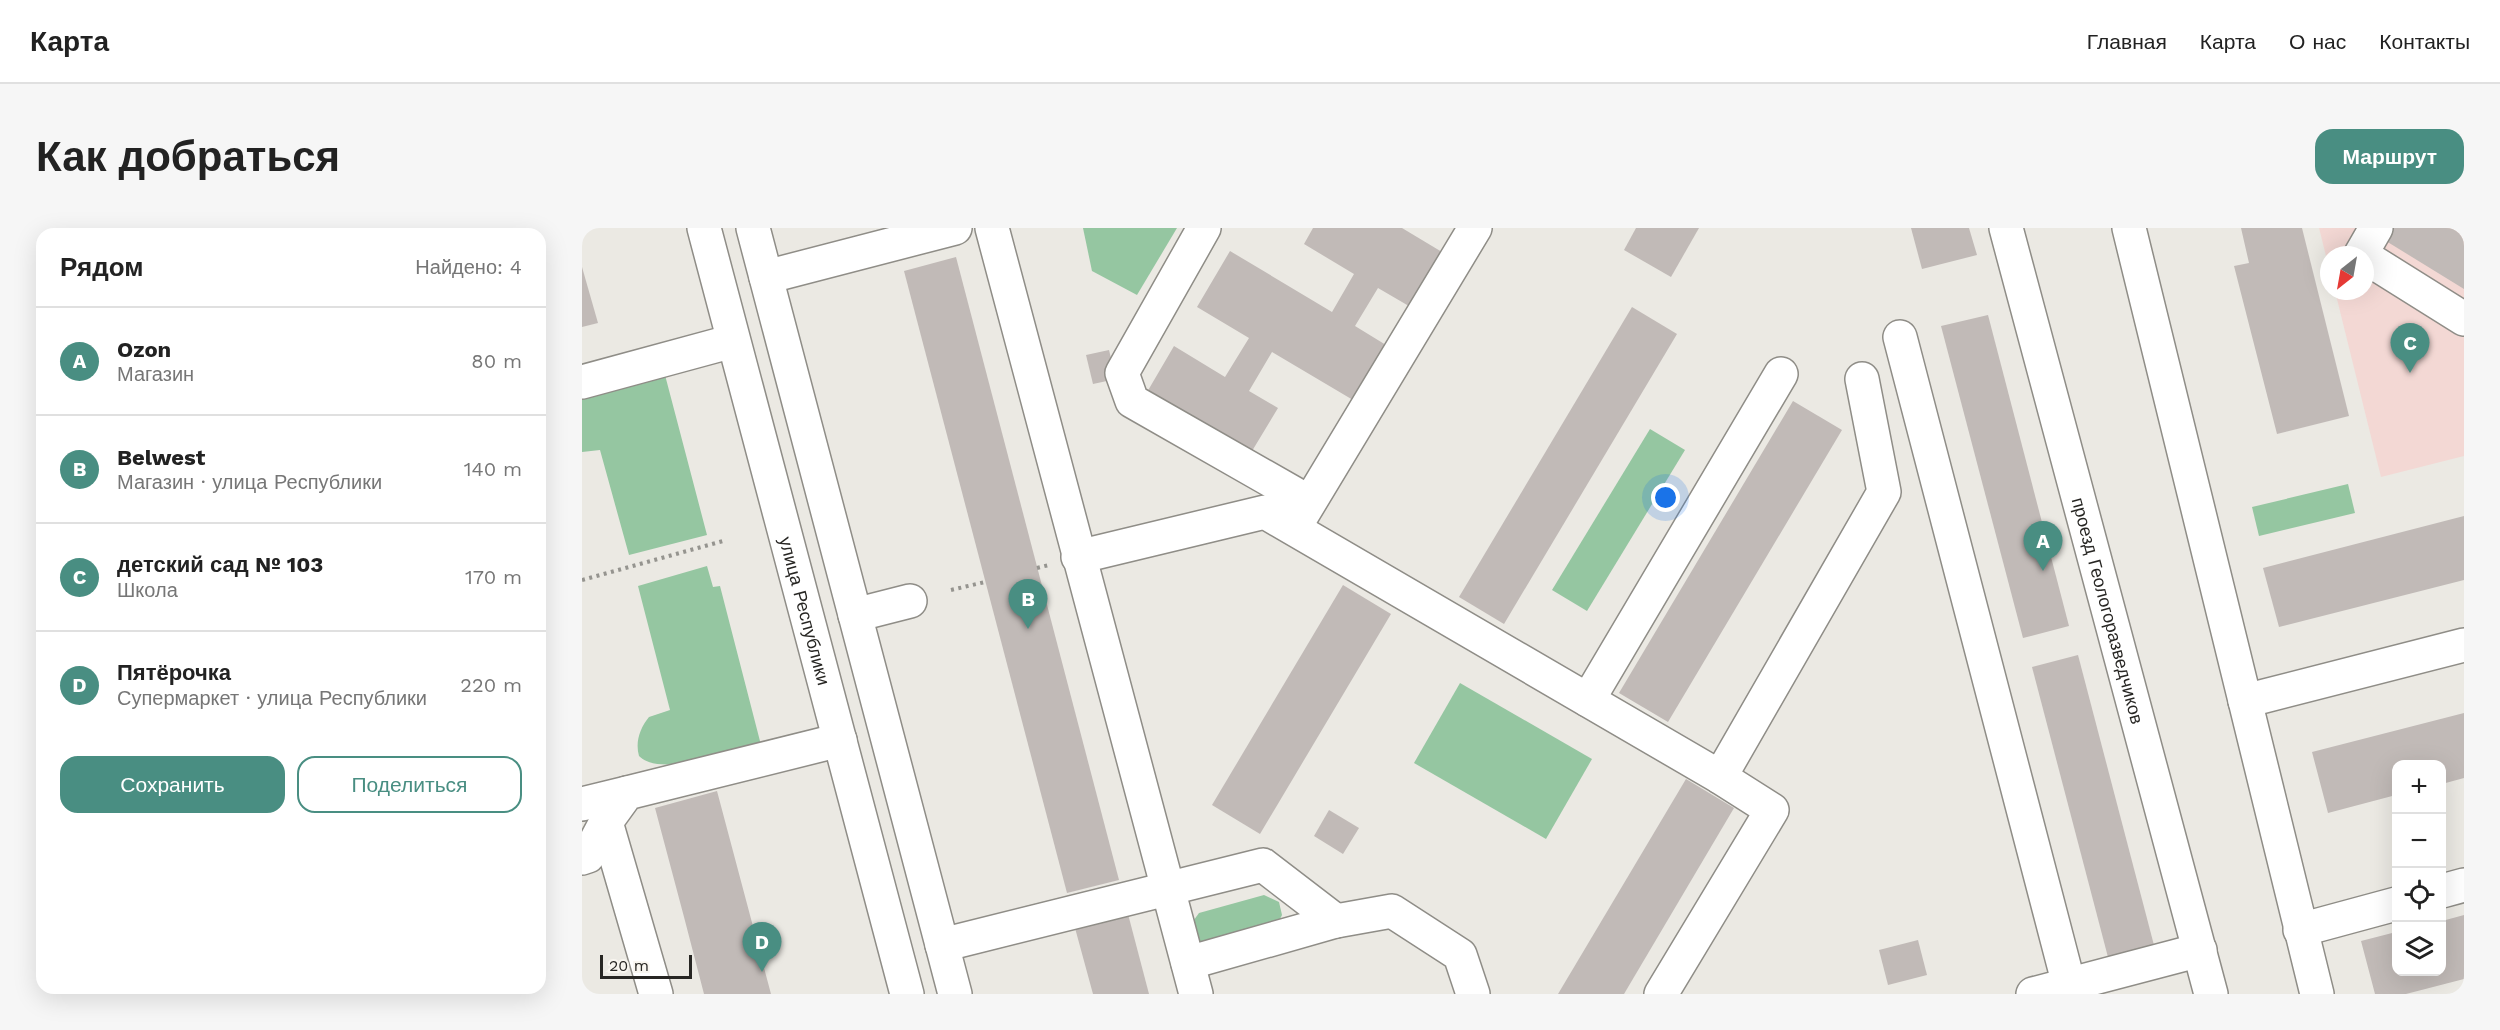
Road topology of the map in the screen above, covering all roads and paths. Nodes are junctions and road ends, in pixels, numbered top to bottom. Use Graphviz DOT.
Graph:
graph roads {
  1 [pos="704,228"];
  2 [pos="753,228"];
  3 [pos="955,228"];
  4 [pos="992,228"];
  5 [pos="1204,228"];
  6 [pos="1475,228"];
  7 [pos="2006,228"];
  8 [pos="2129,228"];
  9 [pos="2376,228"];
  10 [pos="2366,246"];
  11 [pos="2374,262"];
  12 [pos="766,277"];
  13 [pos="2464,319"];
  14 [pos="1900,337"];
  15 [pos="733,341"];
  16 [pos="1781,374"];
  17 [pos="1862,379"];
  18 [pos="582,382"];
  19 [pos="1301,515"];
  20 [pos="723,541"];
  21 [pos="1078,557"];
  22 [pos="582,580"];
  23 [pos="985,582"];
  24 [pos="951,590"];
  25 [pos="910,601"];
  26 [pos="855,615"];
  27 [pos="2464,645"];
  28 [pos="1588,700"];
  29 [pos="2245,700"];
  30 [pos="840,740"];
  31 [pos="1720,777"];
  32 [pos="594,813"];
  33 [pos="582,858"];
  34 [pos="2464,885"];
  35 [pos="1166,888"];
  36 [pos="2446,890"];
  37 [pos="2392,905"];
  38 [pos="1336,921"];
  39 [pos="2300,930"];
  40 [pos="942,945"];
  41 [pos="2200,950"];
  42 [pos="1192,979"];
  43 [pos="2069,985"];
  44 [pos="656,994"];
  45 [pos="907,994"];
  46 [pos="955,994"];
  47 [pos="1473,994"];
  48 [pos="1661,994"];
  49 [pos="2033,994"];
  50 [pos="2211,994"];
  51 [pos="2317,994"];
  1 -- 15 [label="main road, улица Республики"];
  2 -- 12 [label="main road"];
  3 -- 12 [label="main road"];
  4 -- 21 [label="main road"];
  5 -- 19 [label="main road"];
  6 -- 19 [label="main road"];
  7 -- 41 [label="main road, проезд Геологоразведчиков"];
  8 -- 29 [label="main road"];
  9 -- 10 [label="main road"];
  11 -- 13 [label="main road"];
  12 -- 26 [label="main road"];
  14 -- 43 [label="main road"];
  15 -- 18 [label="main road"];
  15 -- 30 [label="main road, улица Республики"];
  16 -- 28 [label="main road"];
  17 -- 31 [label="main road"];
  19 -- 21 [label="main road"];
  19 -- 28 [label="main road"];
  20 -- 22 [label="path"];
  21 -- 35 [label="main road"];
  23 -- 24 [label="path"];
  25 -- 26 [label="main road"];
  26 -- 40 [label="main road"];
  27 -- 29 [label="main road"];
  28 -- 31 [label="main road"];
  29 -- 39 [label="main road"];
  30 -- 32 [label="main road"];
  30 -- 45 [label="main road, улица Республики"];
  31 -- 48 [label="main road"];
  32 -- 33 [label="main road"];
  32 -- 44 [label="main road"];
  34 -- 36 [label="main road"];
  35 -- 38 [label="main road"];
  35 -- 40 [label="main road"];
  35 -- 42 [label="main road"];
  37 -- 39 [label="main road"];
  38 -- 42 [label="main road"];
  38 -- 47 [label="main road"];
  39 -- 51 [label="main road"];
  40 -- 46 [label="main road"];
  41 -- 43 [label="main road"];
  41 -- 50 [label="main road, проезд Геологоразведчиков"];
  43 -- 49 [label="main road"];
}
